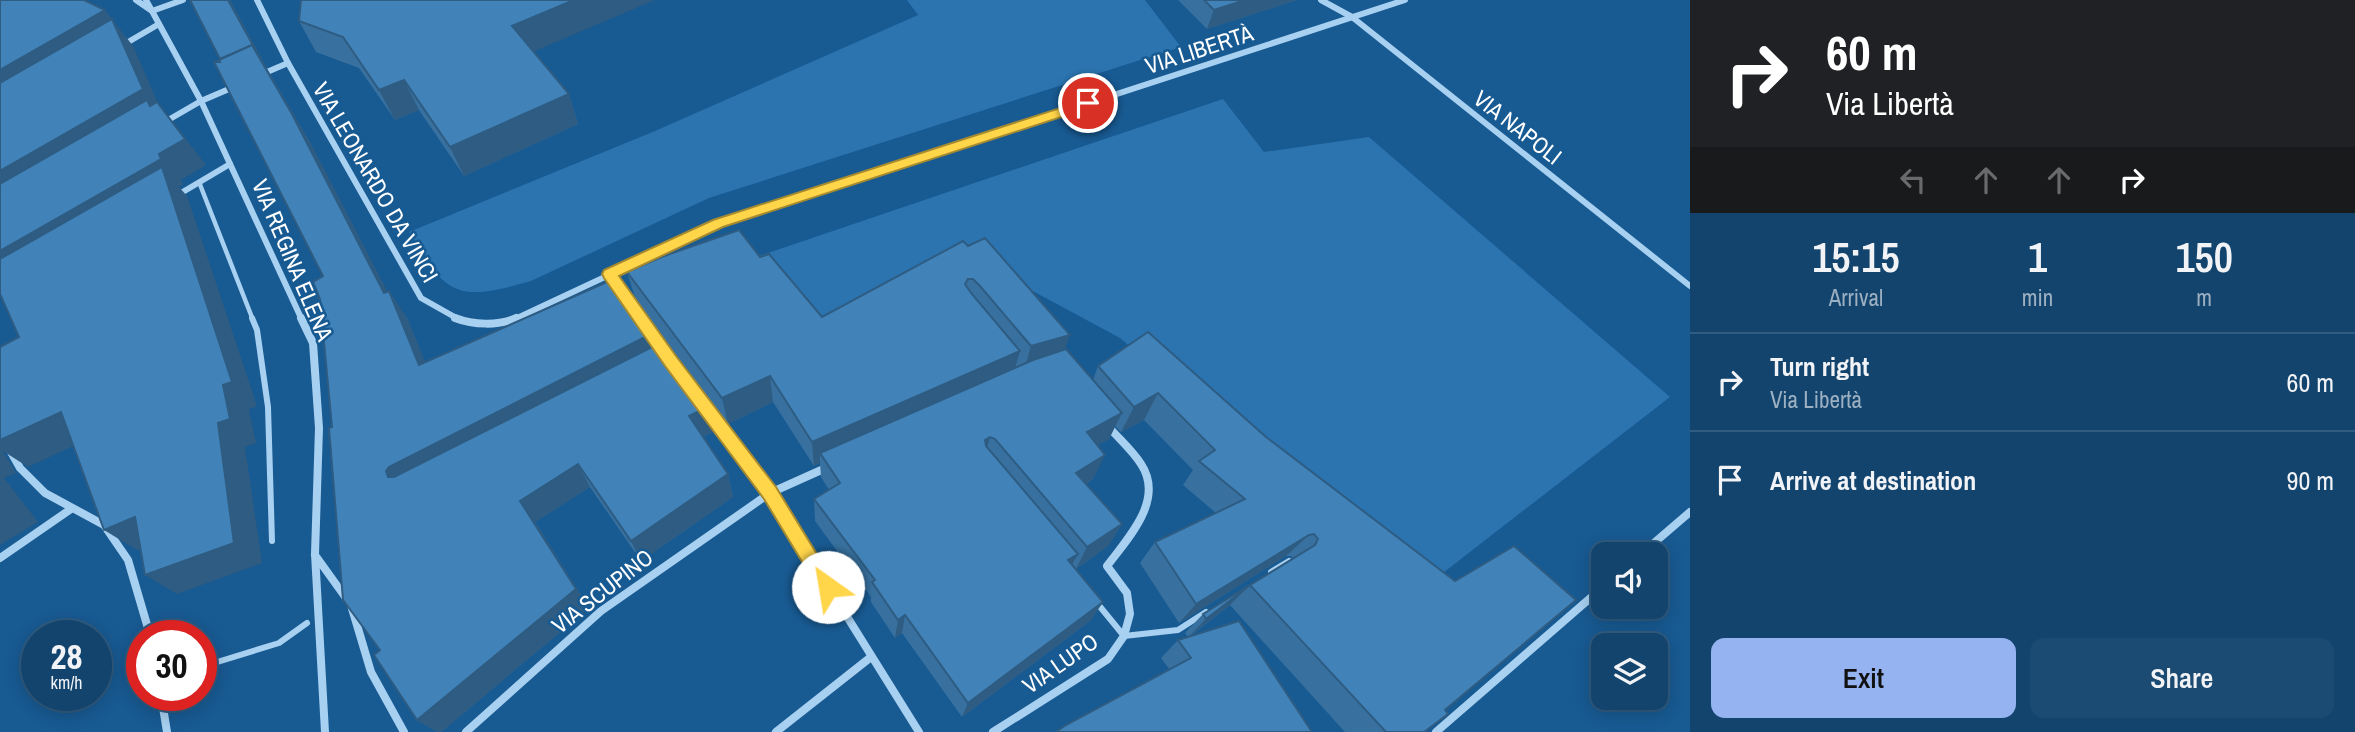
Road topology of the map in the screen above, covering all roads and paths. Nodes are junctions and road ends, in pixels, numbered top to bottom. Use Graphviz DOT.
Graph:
graph roads {
  1 [pos="136,0"];
  2 [pos="146,0"];
  3 [pos="183,0"];
  4 [pos="257,0"];
  5 [pos="1321,0"];
  6 [pos="1405,0"];
  7 [pos="152,11"];
  8 [pos="1352,18"];
  9 [pos="159,24"];
  10 [pos="114,51"];
  11 [pos="288,63"];
  12 [pos="251,79"];
  13 [pos="238,85"];
  14 [pos="201,101"];
  15 [pos="153,129"];
  16 [pos="230,164"];
  17 [pos="200,182"];
  18 [pos="164,203"];
  19 [pos="610,274"];
  20 [pos="617,285"];
  21 [pos="1690,286"];
  22 [pos="508,322"];
  23 [pos="704,405"];
  24 [pos="1102,419"];
  25 [pos="7,445"];
  26 [pos="833,465"];
  27 [pos="770,493"];
  28 [pos="71,509"];
  29 [pos="1690,512"];
  30 [pos="272,541"];
  31 [pos="1655,542"];
  32 [pos="315,554"];
  33 [pos="0,558"];
  34 [pos="1289,561"];
  35 [pos="1267,575"];
  36 [pos="1089,594"];
  37 [pos="1591,597"];
  38 [pos="1211,609"];
  39 [pos="146,620"];
  40 [pos="307,623"];
  41 [pos="1124,636"];
  42 [pos="871,657"];
  43 [pos="217,662"];
  44 [pos="164,711"];
  45 [pos="167,732"];
  46 [pos="325,732"];
  47 [pos="404,732"];
  48 [pos="466,732"];
  49 [pos="776,732"];
  50 [pos="919,732"];
  51 [pos="993,732"];
  52 [pos="1436,732"];
  1 -- 7 [label="street, VIA REGINA ELENA"];
  2 -- 7 [label="street"];
  3 -- 7 [label="street"];
  4 -- 11 [label="street, VIA LEONARDO DA VINCI"];
  5 -- 8 [label="street, VIA NAPOLI"];
  6 -- 8 [label="street, VIA LIBERTÀ"];
  7 -- 9 [label="street, VIA REGINA ELENA"];
  8 -- 19 [label="street, VIA LIBERTÀ"];
  8 -- 21 [label="street, VIA NAPOLI"];
  9 -- 10 [label="street"];
  9 -- 14 [label="street, VIA REGINA ELENA"];
  11 -- 12 [label="street"];
  11 -- 22 [label="street, VIA LEONARDO DA VINCI"];
  13 -- 14 [label="street"];
  14 -- 15 [label="street"];
  14 -- 16 [label="street, VIA REGINA ELENA"];
  16 -- 17 [label="street"];
  16 -- 32 [label="street, VIA REGINA ELENA"];
  17 -- 18 [label="street"];
  17 -- 30 [label="lane"];
  19 -- 20 [label="street"];
  19 -- 22 [label="street, VIA LIBERTÀ"];
  23 -- 27 [label="street"];
  24 -- 41 [label="street, VIA LUPO"];
  25 -- 28 [label="street"];
  26 -- 27 [label="street, VIA SCUPINO"];
  27 -- 42 [label="street"];
  27 -- 48 [label="street, VIA SCUPINO"];
  28 -- 33 [label="street"];
  28 -- 39 [label="street"];
  29 -- 31 [label="street"];
  32 -- 46 [label="street, VIA REGINA ELENA"];
  32 -- 47 [label="street"];
  34 -- 35 [label="lane"];
  36 -- 41 [label="lane"];
  37 -- 52 [label="street"];
  38 -- 41 [label="lane"];
  40 -- 43 [label="lane"];
  41 -- 51 [label="street, VIA LUPO"];
  42 -- 49 [label="street"];
  42 -- 50 [label="street"];
  44 -- 45 [label="street"];
}
